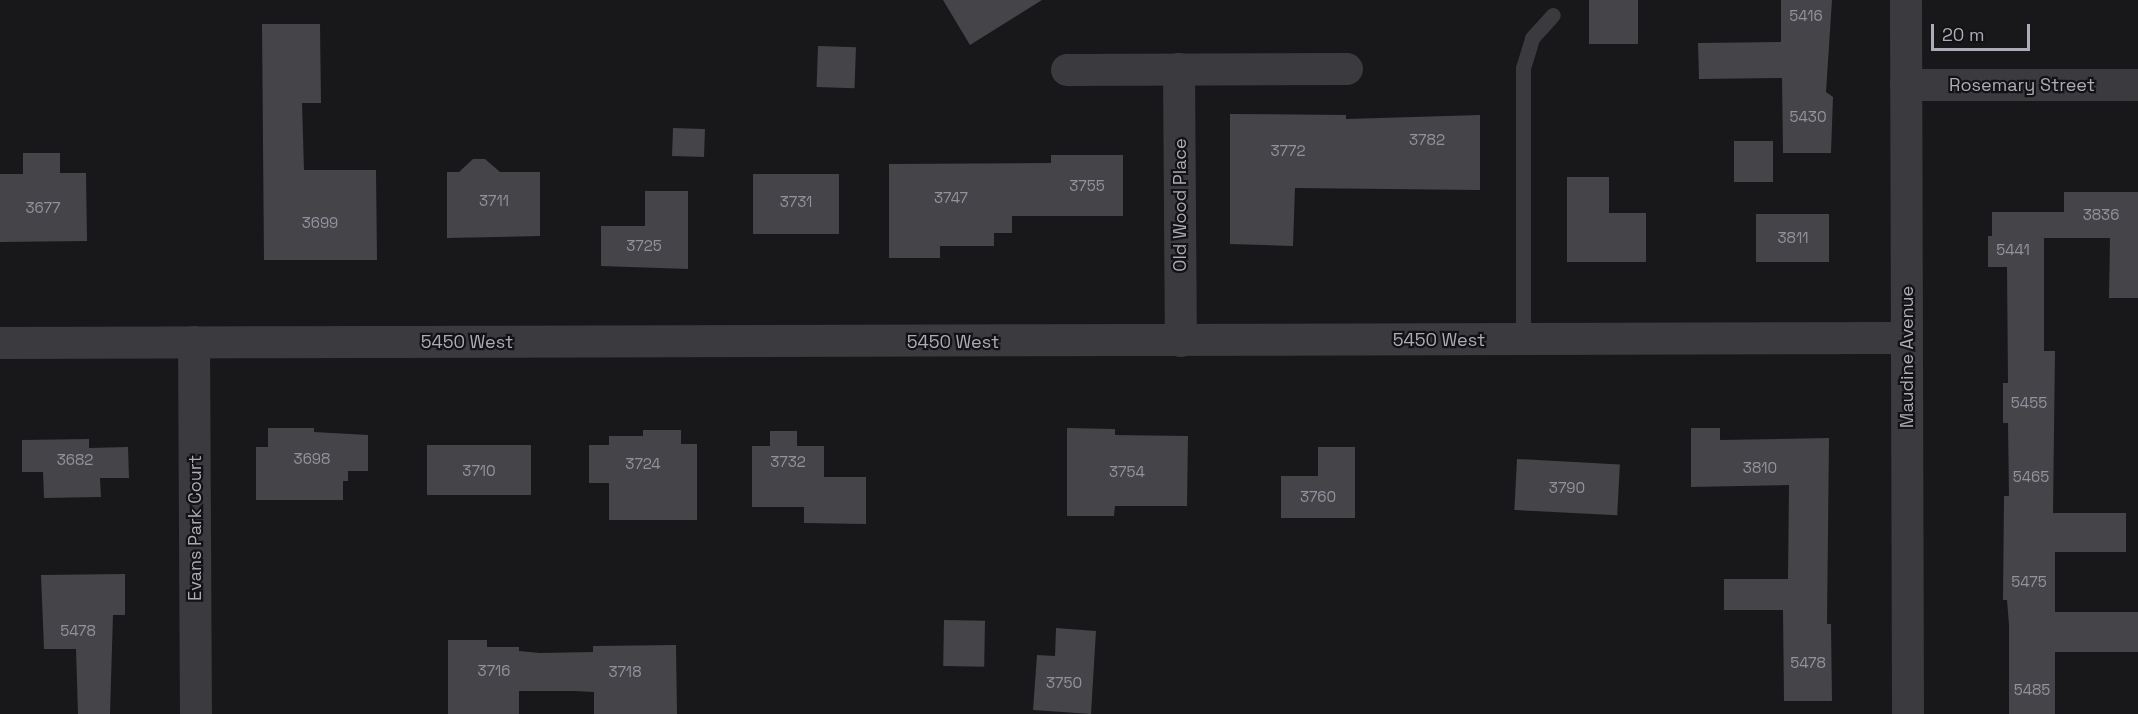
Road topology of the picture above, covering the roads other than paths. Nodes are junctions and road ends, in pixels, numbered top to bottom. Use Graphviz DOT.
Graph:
graph roads {
  1 [pos="1906,0"];
  2 [pos="1553,15"];
  3 [pos="1179,69"];
  4 [pos="1347,69"];
  5 [pos="1067,70"];
  6 [pos="1906,85"];
  7 [pos="2138,85"];
  8 [pos="1907,339"];
  9 [pos="1523,340"];
  10 [pos="1181,341"];
  11 [pos="194,342"];
  12 [pos="0,343"];
  13 [pos="196,714"];
  14 [pos="1908,714"];
  1 -- 6 [label="street, Maudine Avenue"];
  2 -- 9 [label="lane"];
  3 -- 4 [label="street"];
  3 -- 5 [label="street"];
  3 -- 10 [label="street, Old Wood Place"];
  6 -- 7 [label="street, Rosemary Street"];
  6 -- 8 [label="street, Maudine Avenue"];
  8 -- 9 [label="street, 5450 West"];
  8 -- 14 [label="street, Maudine Avenue"];
  9 -- 10 [label="street, 5450 West"];
  10 -- 11 [label="street, 5450 West"];
  11 -- 12 [label="street, 5450 West"];
  11 -- 13 [label="street, Evans Park Court"];
}
